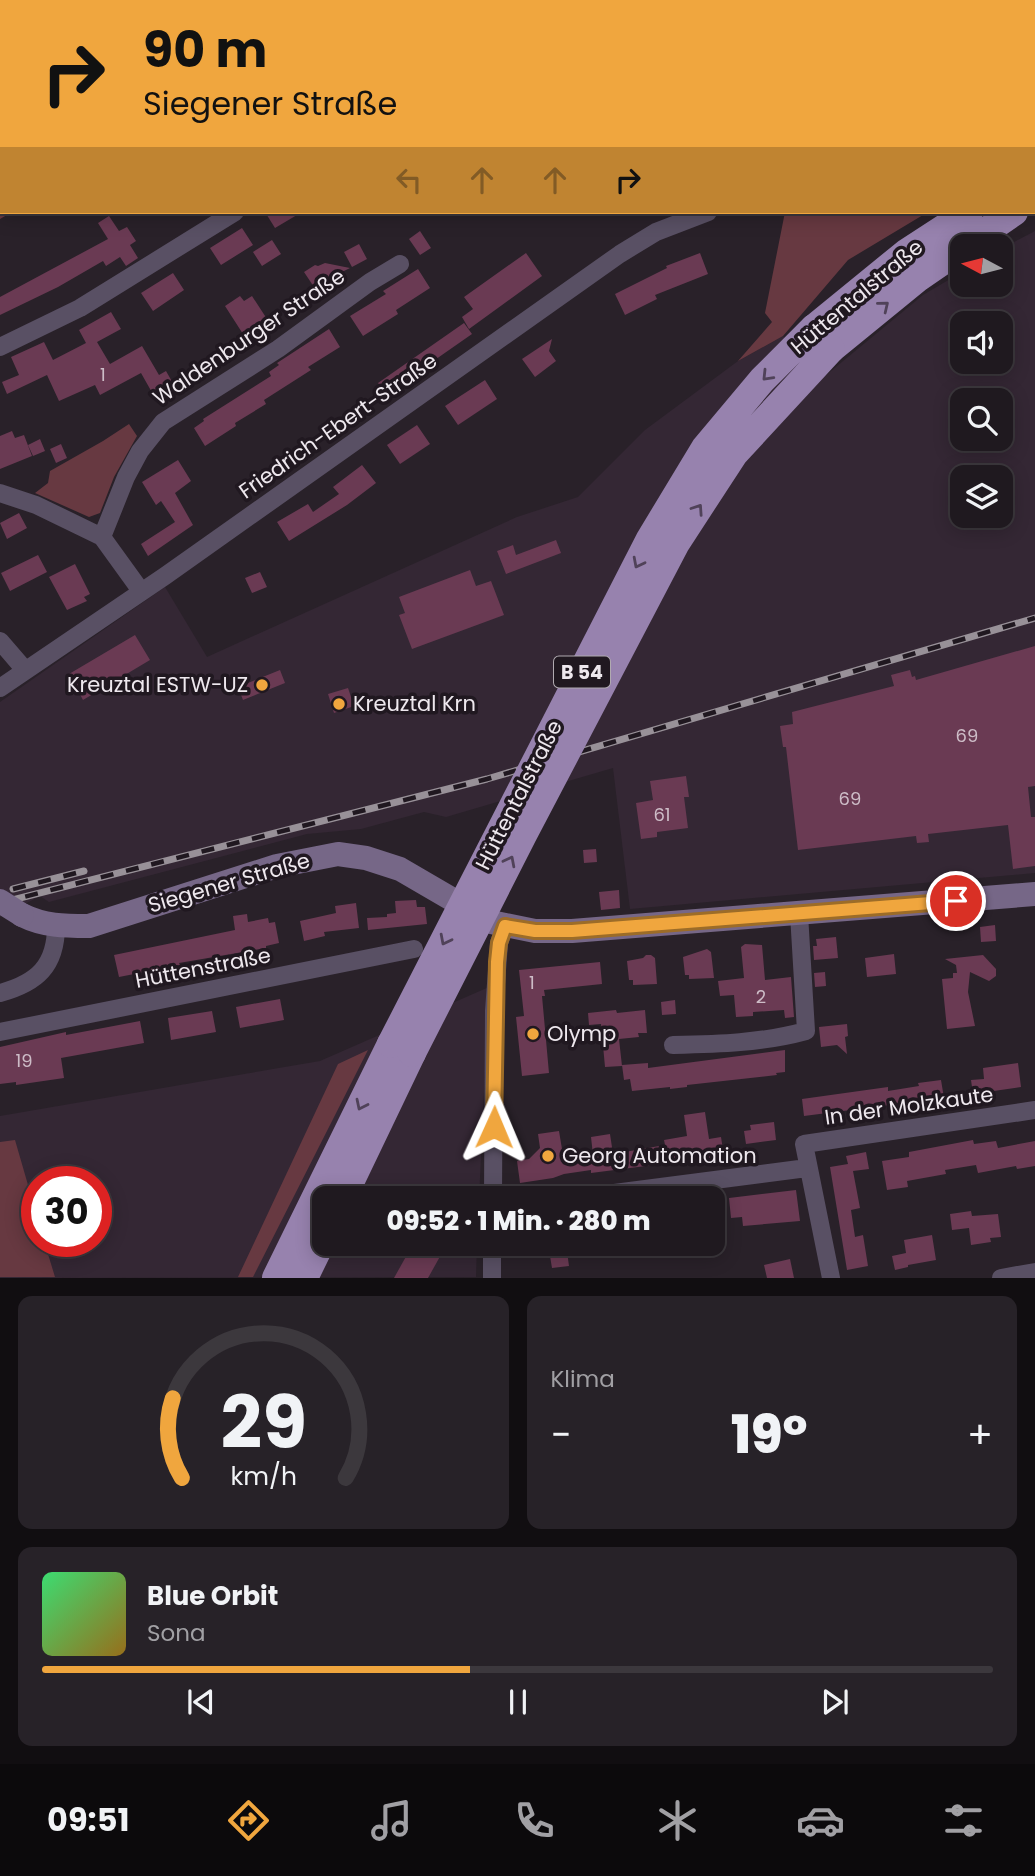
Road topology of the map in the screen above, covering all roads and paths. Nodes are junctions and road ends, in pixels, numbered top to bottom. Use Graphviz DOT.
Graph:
graph roads {
  1 [pos="232,214"];
  2 [pos="699,214"];
  3 [pos="966,214"];
  4 [pos="1011,214"];
  5 [pos="400,264"];
  6 [pos="823,338"];
  7 [pos="0,347"];
  8 [pos="0,494"];
  9 [pos="102,537"];
  10 [pos="142,591"];
  11 [pos="0,641"];
  12 [pos="25,670"];
  13 [pos="0,688"];
  14 [pos="1035,894"];
  15 [pos="0,901"];
  16 [pos="799,914"];
  17 [pos="56,926"];
  18 [pos="505,926"];
  19 [pos="414,949"];
  20 [pos="0,993"];
  21 [pos="0,1032"];
  22 [pos="673,1045"];
  23 [pos="402,1048"];
  24 [pos="1035,1110"];
  25 [pos="807,1168"];
  26 [pos="347,1186"];
  27 [pos="493,1186"];
  28 [pos="668,1186"];
  29 [pos="315,1256"];
  30 [pos="492,1256"];
  31 [pos="1035,1272"];
  32 [pos="276,1278"];
  33 [pos="304,1278"];
  34 [pos="492,1278"];
  35 [pos="831,1278"];
  36 [pos="1001,1278"];
  1 -- 7 [label="street"];
  2 -- 10 [label="street, Friedrich-Ebert-Straße"];
  3 -- 6 [label="highway, Hüttentalstraße / B 54"];
  6 -- 4 [label="highway, Hüttentalstraße / B 54, one-way"];
  5 -- 9 [label="street, Waldenburger Straße"];
  6 -- 23 [label="highway, Hüttentalstraße / B 54, bridge"];
  8 -- 9 [label="street"];
  9 -- 10 [label="street"];
  10 -- 12 [label="street, Friedrich-Ebert-Straße"];
  11 -- 12 [label="street"];
  12 -- 13 [label="street, Friedrich-Ebert-Straße"];
  14 -- 16 [label="main road, Siegener Straße"];
  15 -- 17 [label="main road, Siegener Straße, bridge"];
  16 -- 18 [label="main road, Siegener Straße"];
  16 -- 22 [label="street"];
  17 -- 18 [label="main road, Siegener Straße"];
  17 -- 20 [label="street"];
  18 -- 27 [label="street"];
  19 -- 21 [label="street, Hüttenstraße"];
  23 -- 26 [label="highway, Hüttentalstraße / B 54"];
  23 -- 32 [label="highway, Hüttentalstraße / B 54, one-way"];
  24 -- 25 [label="street, In der Molzkaute"];
  25 -- 28 [label="street"];
  25 -- 35 [label="street"];
  29 -- 33 [label="highway"];
  30 -- 34 [label="street"];
  31 -- 36 [label="street"];
}
